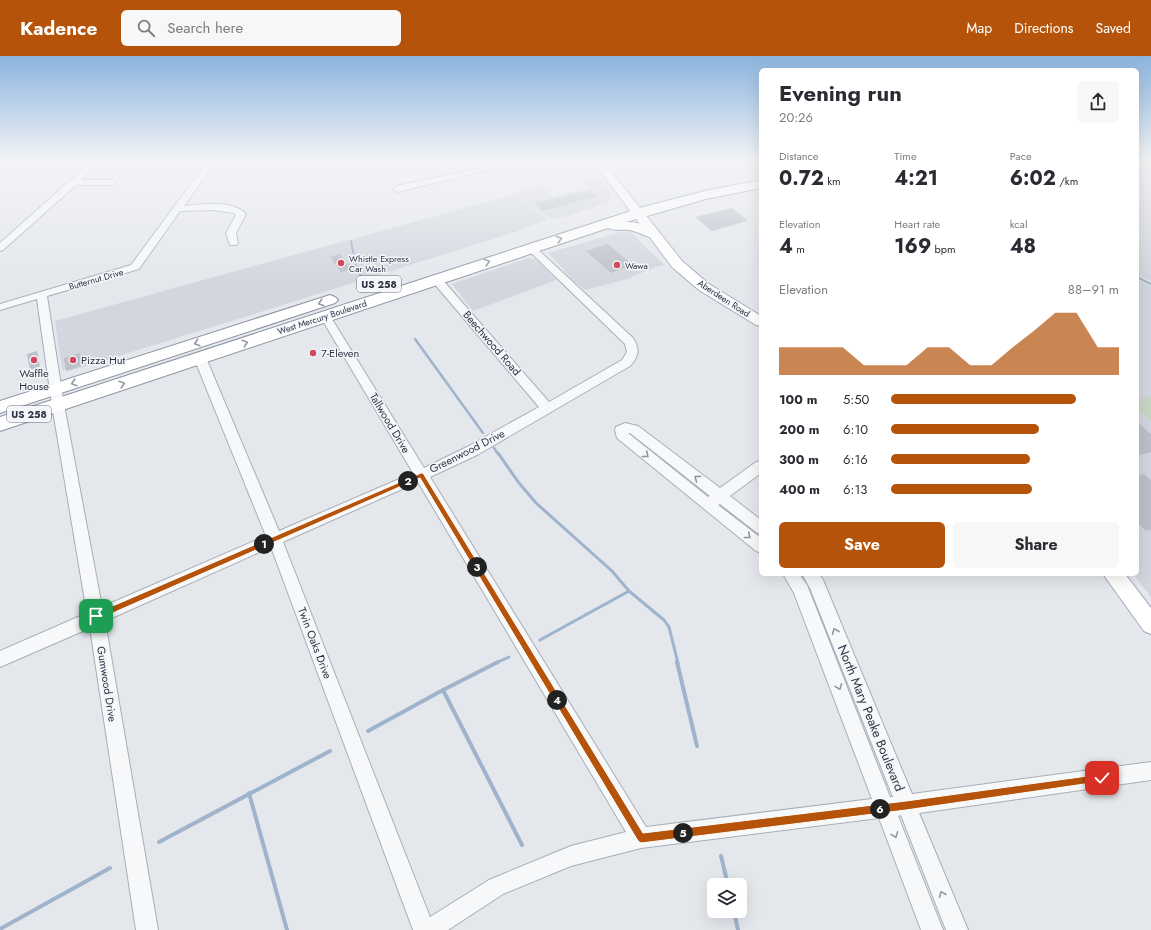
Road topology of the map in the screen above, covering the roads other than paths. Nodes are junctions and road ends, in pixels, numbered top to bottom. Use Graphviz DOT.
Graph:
graph roads {
  1 [pos="52,202"];
  2 [pos="182,202"];
  3 [pos="629,202"];
  4 [pos="651,202"];
  5 [pos="668,202"];
  6 [pos="634,208"];
  7 [pos="177,209"];
  8 [pos="593,228"];
  9 [pos="654,234"];
  10 [pos="233,242"];
  11 [pos="0,248"];
  12 [pos="531,248"];
  13 [pos="412,273"];
  14 [pos="436,279"];
  15 [pos="42,295"];
  16 [pos="346,295"];
  17 [pos="0,307"];
  18 [pos="325,316"];
  19 [pos="759,321"];
  20 [pos="200,358"];
  21 [pos="57,397"];
  22 [pos="0,407"];
  23 [pos="547,408"];
  24 [pos="0,424"];
  25 [pos="759,467"];
  26 [pos="421,475"];
  27 [pos="720,496"];
  28 [pos="708,504"];
  29 [pos="759,526"];
  30 [pos="275,539"];
  31 [pos="759,545"];
  32 [pos="792,576"];
  33 [pos="811,576"];
  34 [pos="1115,576"];
  35 [pos="96,616"];
  36 [pos="1151,624"];
  37 [pos="0,659"];
  38 [pos="1151,772"];
  39 [pos="906,805"];
  40 [pos="885,808"];
  41 [pos="641,838"];
  42 [pos="147,930"];
  43 [pos="424,930"];
  44 [pos="429,930"];
  45 [pos="932,930"];
  46 [pos="957,930"];
  1 -- 11 [label="street"];
  2 -- 7 [label="street, Butternut Drive"];
  3 -- 6 [label="main road, Aberdeen Road"];
  4 -- 6 [label="highway, West Mercury Boulevard / US 258"];
  5 -- 6 [label="highway, West Mercury Boulevard / US 258"];
  6 -- 8 [label="highway, West Mercury Boulevard / US 258"];
  6 -- 9 [label="main road, Aberdeen Road"];
  6 -- 13 [label="highway, West Mercury Boulevard / US 258"];
  7 -- 10 [label="street"];
  7 -- 15 [label="street, Butternut Drive"];
  8 -- 9 [label="highway"];
  12 -- 8 [label="highway, West Mercury Boulevard / US 258, one-way"];
  9 -- 19 [label="main road, Aberdeen Road"];
  14 -- 12 [label="highway, West Mercury Boulevard / US 258, one-way"];
  12 -- 23 [label="street, Greenwood Drive"];
  14 -- 18 [label="highway, West Mercury Boulevard / US 258"];
  14 -- 23 [label="street, Beechwood Road"];
  15 -- 17 [label="street, Butternut Drive"];
  15 -- 21 [label="street, Gumwood Drive"];
  16 -- 21 [label="highway, West Mercury Boulevard / US 258, one-way"];
  20 -- 18 [label="highway, West Mercury Boulevard / US 258, one-way"];
  18 -- 26 [label="street, Tallwood Drive"];
  21 -- 20 [label="highway, West Mercury Boulevard / US 258, one-way"];
  20 -- 30 [label="street, Twin Oaks Drive"];
  21 -- 22 [label="highway, West Mercury Boulevard / US 258"];
  21 -- 24 [label="highway, West Mercury Boulevard / US 258"];
  21 -- 35 [label="street, Gumwood Drive"];
  23 -- 26 [label="street, Greenwood Drive"];
  25 -- 27 [label="street"];
  26 -- 30 [label="street, Greenwood Drive"];
  26 -- 41 [label="street, Tallwood Drive"];
  27 -- 28 [label="street"];
  27 -- 28 [label="street, one-way"];
  27 -- 29 [label="street"];
  28 -- 31 [label="street, one-way"];
  30 -- 35 [label="street, Greenwood Drive"];
  30 -- 43 [label="street, Twin Oaks Drive"];
  32 -- 40 [label="street, North Mary Peake Boulevard, one-way"];
  39 -- 33 [label="street, North Mary Peake Boulevard, one-way"];
  34 -- 36 [label="main road"];
  35 -- 37 [label="street, Greenwood Drive"];
  35 -- 42 [label="street, Gumwood Drive"];
  38 -- 39 [label="street"];
  39 -- 40 [label="street"];
  46 -- 39 [label="street, North Mary Peake Boulevard, one-way"];
  40 -- 41 [label="street"];
  40 -- 45 [label="street, North Mary Peake Boulevard, one-way"];
  41 -- 44 [label="street"];
}
